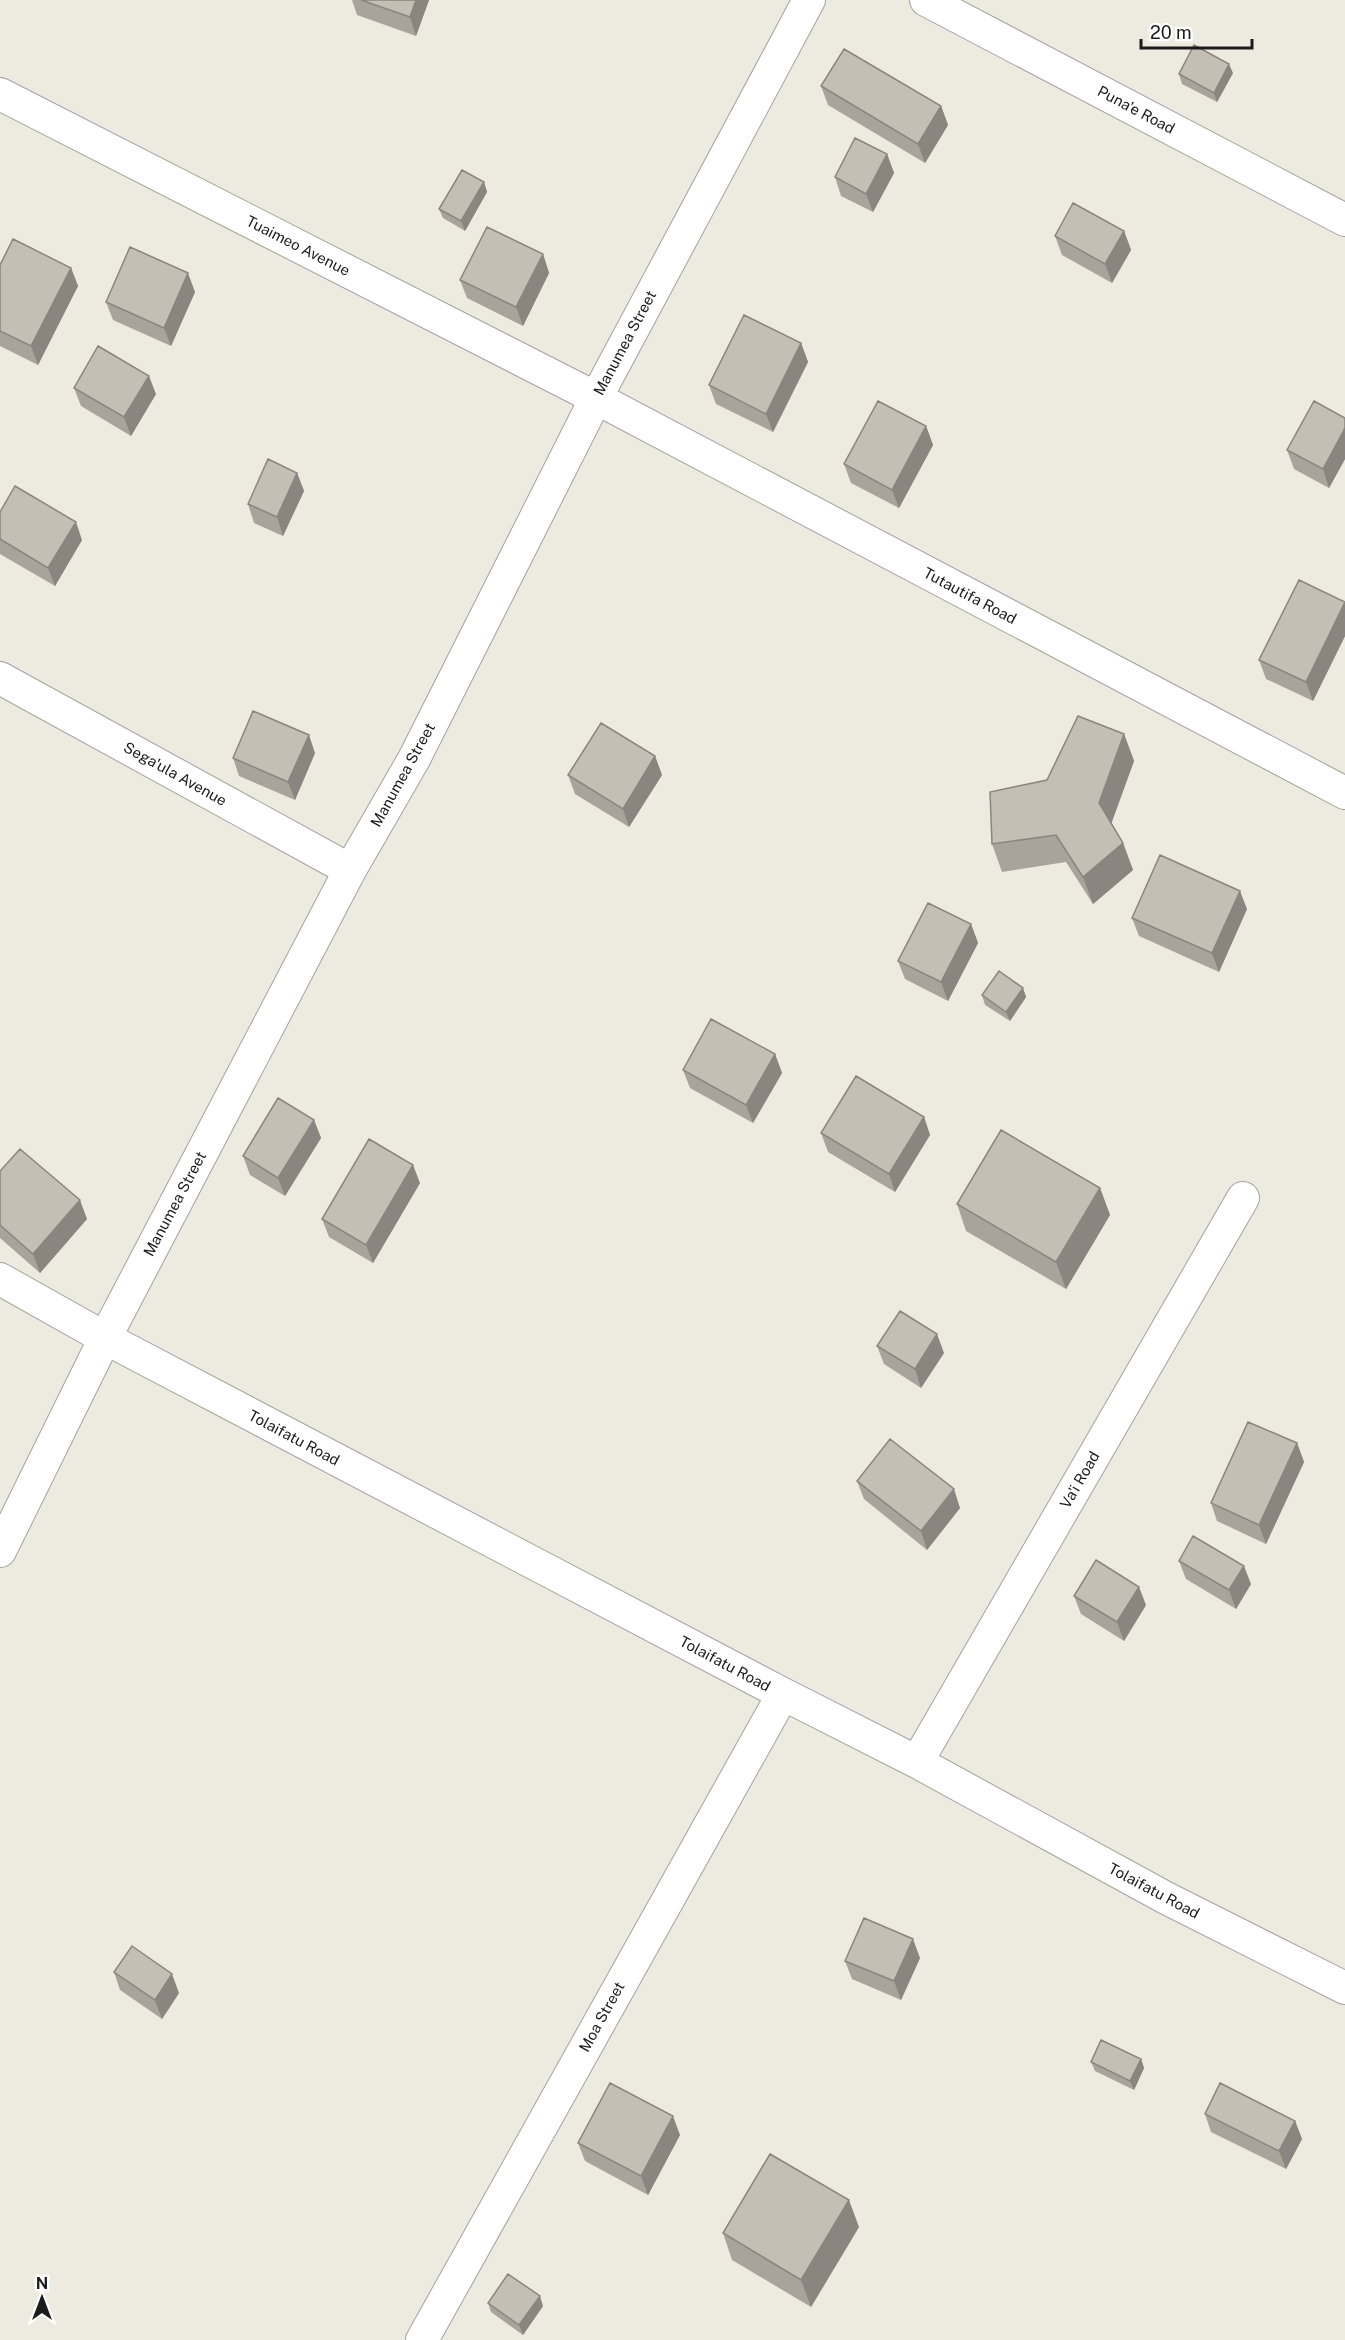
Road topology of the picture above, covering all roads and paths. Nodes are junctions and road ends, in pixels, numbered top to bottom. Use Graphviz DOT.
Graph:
graph roads {
  1 [pos="809,0"];
  2 [pos="926,0"];
  3 [pos="0,94"];
  4 [pos="1345,220"];
  5 [pos="596,399"];
  6 [pos="0,678"];
  7 [pos="1345,793"];
  8 [pos="350,870"];
  9 [pos="1243,1198"];
  10 [pos="0,1279"];
  11 [pos="105,1338"];
  12 [pos="0,1551"];
  13 [pos="783,1695"];
  14 [pos="917,1762"];
  15 [pos="1345,1988"];
  16 [pos="422,2340"];
  1 -- 5 [label="street, Manumea Street"];
  2 -- 4 [label="street, Puna'e Road"];
  3 -- 5 [label="street, Tuaimeo Avenue"];
  5 -- 7 [label="street, Tutautifa Road"];
  5 -- 8 [label="street, Manumea Street"];
  6 -- 8 [label="street, Sega'ula Avenue"];
  8 -- 11 [label="street, Manumea Street"];
  9 -- 14 [label="street, Va'i Road"];
  10 -- 11 [label="street, Tolaifatu Road"];
  11 -- 12 [label="street, Manumea Street"];
  11 -- 13 [label="street, Tolaifatu Road"];
  13 -- 14 [label="street, Tolaifatu Road"];
  13 -- 16 [label="street, Moa Street"];
  14 -- 15 [label="street, Tolaifatu Road"];
}
